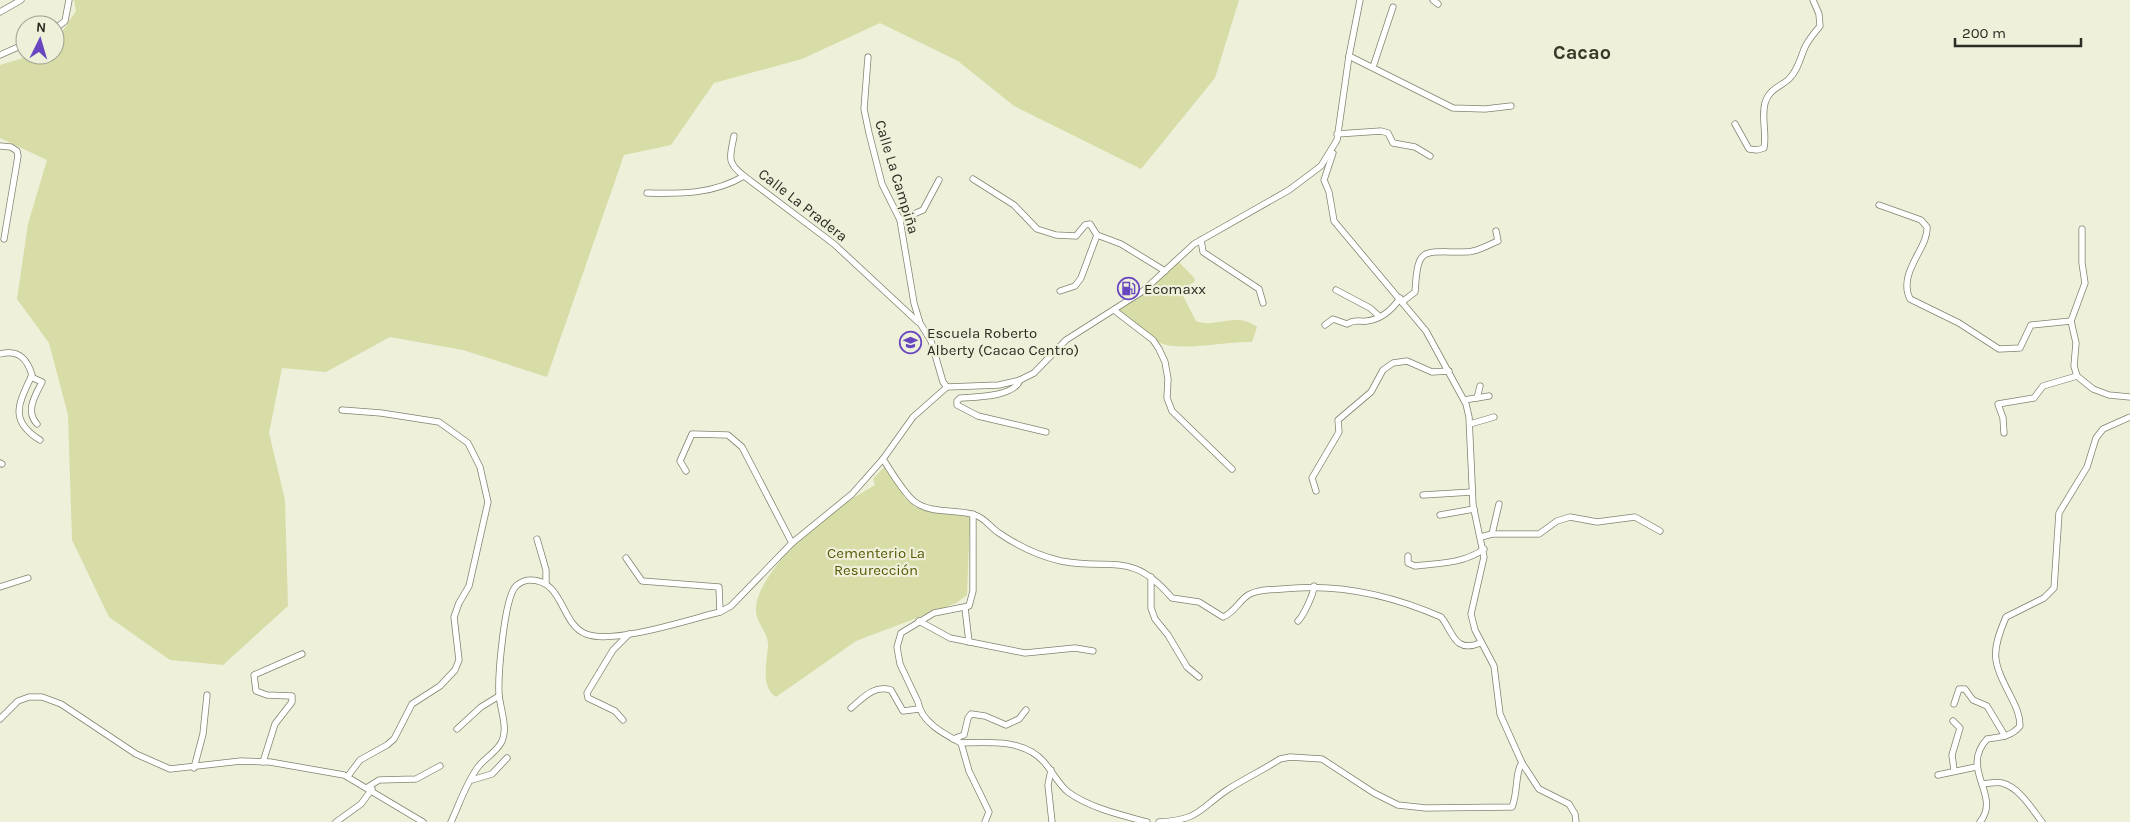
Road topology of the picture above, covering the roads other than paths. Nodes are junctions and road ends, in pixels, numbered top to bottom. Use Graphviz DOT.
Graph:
graph roads {
  1 [pos="21,0"];
  2 [pos="69,0"];
  3 [pos="1360,0"];
  4 [pos="1433,0"];
  5 [pos="1813,0"];
  6 [pos="1438,4"];
  7 [pos="1393,7"];
  8 [pos="0,12"];
  9 [pos="65,21"];
  10 [pos="15,48"];
  11 [pos="0,55"];
  12 [pos="1349,56"];
  13 [pos="868,57"];
  14 [pos="1373,67"];
  15 [pos="1511,106"];
  16 [pos="1735,124"];
  17 [pos="734,136"];
  18 [pos="1337,140"];
  19 [pos="0,146"];
  20 [pos="1430,156"];
  21 [pos="744,176"];
  22 [pos="974,179"];
  23 [pos="939,180"];
  24 [pos="647,193"];
  25 [pos="1879,205"];
  26 [pos="900,220"];
  27 [pos="2082,229"];
  28 [pos="1496,231"];
  29 [pos="1098,236"];
  30 [pos="4,239"];
  31 [pos="1201,240"];
  32 [pos="1165,271"];
  33 [pos="1336,290"];
  34 [pos="1060,291"];
  35 [pos="1401,300"];
  36 [pos="1263,303"];
  37 [pos="1114,310"];
  38 [pos="1379,316"];
  39 [pos="2071,320"];
  40 [pos="920,323"];
  41 [pos="1325,326"];
  42 [pos="0,354"];
  43 [pos="1449,370"];
  44 [pos="2077,376"];
  45 [pos="31,377"];
  46 [pos="1020,380"];
  47 [pos="1480,386"];
  48 [pos="947,387"];
  49 [pos="1489,396"];
  50 [pos="2130,397"];
  51 [pos="1477,398"];
  52 [pos="1464,400"];
  53 [pos="342,410"];
  54 [pos="1494,417"];
  55 [pos="2130,417"];
  56 [pos="37,424"];
  57 [pos="1470,424"];
  58 [pos="1046,432"];
  59 [pos="2004,432"];
  60 [pos="40,440"];
  61 [pos="883,460"];
  62 [pos="1232,469"];
  63 [pos="686,471"];
  64 [pos="1316,492"];
  65 [pos="1472,492"];
  66 [pos="1423,495"];
  67 [pos="1499,504"];
  68 [pos="1474,509"];
  69 [pos="973,514"];
  70 [pos="1440,515"];
  71 [pos="1660,531"];
  72 [pos="1492,534"];
  73 [pos="1481,537"];
  74 [pos="536,539"];
  75 [pos="792,543"];
  76 [pos="1484,550"];
  77 [pos="1408,556"];
  78 [pos="626,558"];
  79 [pos="1150,577"];
  80 [pos="28,578"];
  81 [pos="546,584"];
  82 [pos="1314,586"];
  83 [pos="0,587"];
  84 [pos="965,608"];
  85 [pos="720,612"];
  86 [pos="919,621"];
  87 [pos="1298,621"];
  88 [pos="629,634"];
  89 [pos="969,642"];
  90 [pos="1480,643"];
  91 [pos="1094,650"];
  92 [pos="302,654"];
  93 [pos="1199,677"];
  94 [pos="207,696"];
  95 [pos="499,696"];
  96 [pos="1954,704"];
  97 [pos="852,708"];
  98 [pos="919,709"];
  99 [pos="1026,710"];
  100 [pos="0,719"];
  101 [pos="623,720"];
  102 [pos="1953,721"];
  103 [pos="457,729"];
  104 [pos="2005,736"];
  105 [pos="953,739"];
  106 [pos="961,742"];
  107 [pos="507,758"];
  108 [pos="263,762"];
  109 [pos="1522,763"];
  110 [pos="440,766"];
  111 [pos="1976,767"];
  112 [pos="194,768"];
  113 [pos="1051,770"];
  114 [pos="1954,770"];
  115 [pos="1938,775"];
  116 [pos="348,776"];
  117 [pos="472,780"];
  118 [pos="1982,784"];
  119 [pos="370,788"];
  120 [pos="336,822"];
  121 [pos="423,822"];
  122 [pos="451,822"];
  123 [pos="985,822"];
  124 [pos="1052,822"];
  125 [pos="1147,822"];
  126 [pos="1159,822"];
  127 [pos="1576,822"];
  128 [pos="1980,822"];
  129 [pos="2042,822"];
  1 -- 8 [label="street"];
  2 -- 9 [label="street"];
  3 -- 12 [label="street"];
  4 -- 6 [label="street"];
  5 -- 16 [label="street"];
  7 -- 14 [label="street"];
  10 -- 11 [label="street"];
  12 -- 14 [label="street"];
  12 -- 18 [label="street"];
  13 -- 26 [label="street, Calle La Campiña"];
  14 -- 15 [label="street"];
  17 -- 21 [label="street"];
  18 -- 20 [label="street"];
  18 -- 31 [label="street"];
  18 -- 35 [label="street"];
  19 -- 30 [label="street"];
  21 -- 24 [label="street, Calle La Pradera"];
  21 -- 40 [label="street, Calle La Pradera"];
  22 -- 29 [label="street"];
  23 -- 26 [label="street"];
  25 -- 39 [label="street"];
  26 -- 40 [label="street, Calle La Campiña"];
  27 -- 39 [label="street"];
  28 -- 35 [label="street"];
  29 -- 32 [label="street"];
  29 -- 34 [label="street"];
  31 -- 32 [label="street"];
  31 -- 36 [label="street"];
  32 -- 37 [label="street"];
  33 -- 38 [label="street"];
  35 -- 38 [label="street"];
  35 -- 43 [label="street"];
  37 -- 46 [label="street"];
  37 -- 62 [label="street"];
  38 -- 41 [label="street"];
  39 -- 44 [label="street"];
  40 -- 48 [label="street, Calle La Campiña"];
  42 -- 45 [label="street"];
  43 -- 52 [label="street"];
  43 -- 64 [label="street"];
  44 -- 50 [label="street"];
  44 -- 59 [label="street"];
  45 -- 56 [label="street"];
  45 -- 60 [label="street"];
  46 -- 48 [label="street"];
  46 -- 58 [label="street"];
  47 -- 51 [label="street"];
  48 -- 61 [label="street"];
  49 -- 51 [label="street"];
  51 -- 52 [label="street"];
  52 -- 57 [label="street"];
  53 -- 116 [label="street"];
  54 -- 57 [label="street"];
  55 -- 104 [label="street"];
  57 -- 65 [label="street"];
  61 -- 69 [label="street"];
  61 -- 75 [label="street"];
  63 -- 75 [label="street"];
  65 -- 66 [label="street"];
  65 -- 68 [label="street"];
  67 -- 72 [label="street"];
  68 -- 70 [label="street"];
  68 -- 73 [label="street"];
  69 -- 79 [label="street"];
  69 -- 84 [label="street"];
  71 -- 72 [label="street"];
  72 -- 73 [label="street"];
  73 -- 76 [label="street"];
  74 -- 81 [label="street"];
  75 -- 85 [label="street"];
  76 -- 77 [label="street"];
  76 -- 90 [label="street"];
  78 -- 85 [label="street"];
  79 -- 82 [label="street"];
  79 -- 93 [label="street"];
  80 -- 83 [label="street"];
  81 -- 88 [label="street"];
  81 -- 95 [label="street"];
  82 -- 87 [label="street"];
  82 -- 90 [label="street"];
  84 -- 86 [label="street"];
  84 -- 89 [label="street"];
  85 -- 88 [label="street"];
  86 -- 89 [label="street"];
  86 -- 98 [label="street"];
  88 -- 101 [label="street"];
  89 -- 91 [label="street"];
  90 -- 109 [label="street"];
  92 -- 108 [label="street"];
  94 -- 112 [label="street"];
  95 -- 103 [label="street"];
  95 -- 117 [label="street"];
  96 -- 104 [label="street"];
  97 -- 98 [label="street"];
  98 -- 105 [label="street"];
  99 -- 105 [label="street"];
  100 -- 112 [label="street"];
  102 -- 114 [label="street"];
  104 -- 111 [label="street"];
  105 -- 106 [label="street"];
  106 -- 113 [label="street"];
  106 -- 123 [label="street"];
  107 -- 117 [label="street"];
  108 -- 112 [label="street"];
  108 -- 116 [label="street"];
  109 -- 126 [label="street"];
  109 -- 127 [label="street"];
  110 -- 119 [label="street"];
  111 -- 114 [label="street"];
  111 -- 118 [label="street"];
  113 -- 124 [label="street"];
  113 -- 125 [label="street"];
  114 -- 115 [label="street"];
  116 -- 119 [label="street"];
  117 -- 122 [label="street"];
  118 -- 128 [label="street"];
  118 -- 129 [label="street"];
  119 -- 120 [label="street"];
  119 -- 121 [label="street"];
}
